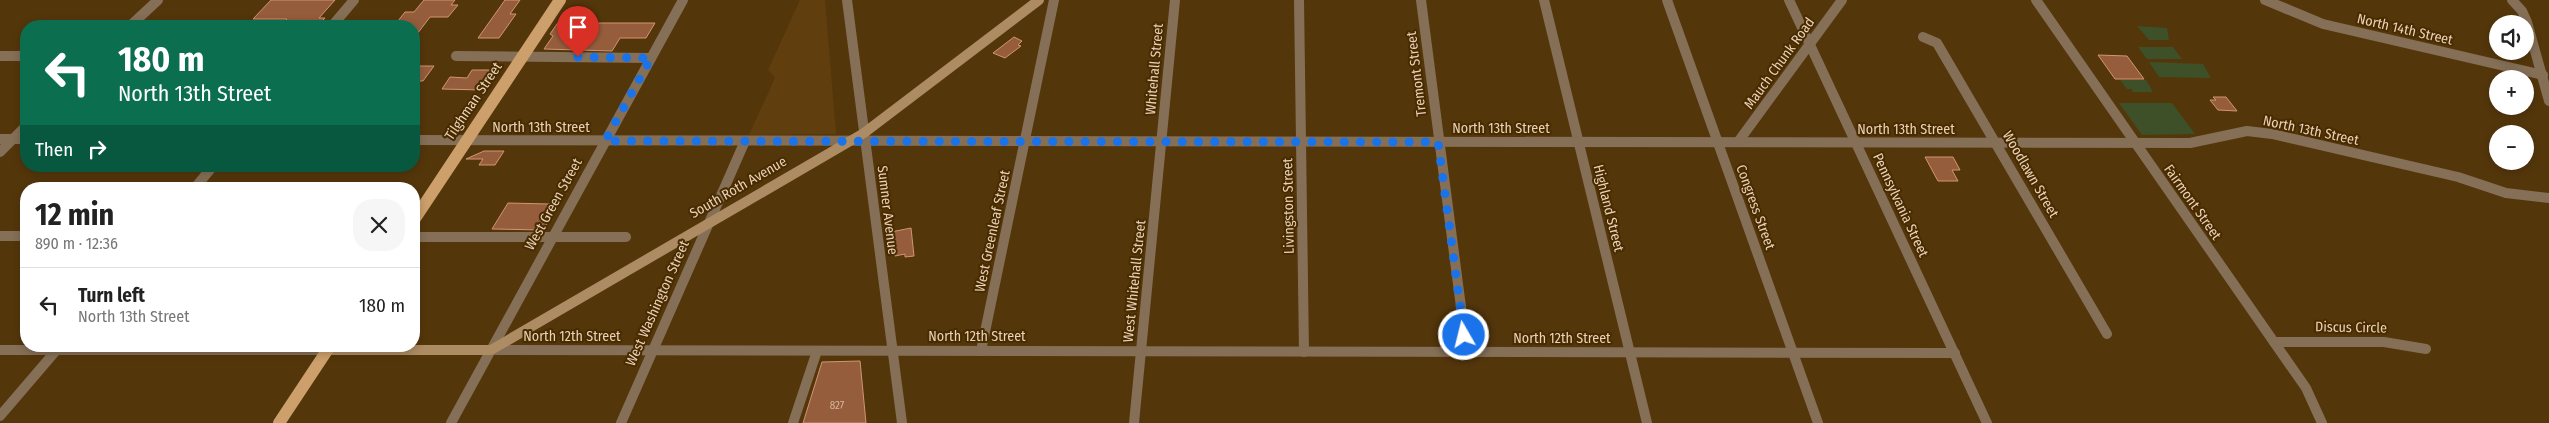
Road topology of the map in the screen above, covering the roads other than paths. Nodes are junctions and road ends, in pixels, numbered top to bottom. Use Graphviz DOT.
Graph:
graph roads {
  1 [pos="158,0"];
  2 [pos="354,0"];
  3 [pos="560,0"];
  4 [pos="683,0"];
  5 [pos="847,0"];
  6 [pos="1039,0"];
  7 [pos="1054,0"];
  8 [pos="1175,0"];
  9 [pos="1299,0"];
  10 [pos="1421,0"];
  11 [pos="1544,0"];
  12 [pos="1667,0"];
  13 [pos="1789,0"];
  14 [pos="1842,0"];
  15 [pos="2036,0"];
  16 [pos="2265,0"];
  17 [pos="2512,0"];
  18 [pos="136,20"];
  19 [pos="337,20"];
  20 [pos="1923,37"];
  21 [pos="1810,44"];
  22 [pos="0,56"];
  23 [pos="20,56"];
  24 [pos="456,56"];
  25 [pos="522,57"];
  26 [pos="651,58"];
  27 [pos="2542,75"];
  28 [pos="2549,101"];
  29 [pos="20,132"];
  30 [pos="865,137"];
  31 [pos="0,139"];
  32 [pos="13,139"];
  33 [pos="20,140"];
  34 [pos="420,140"];
  35 [pos="467,140"];
  36 [pos="605,141"];
  37 [pos="745,141"];
  38 [pos="1025,141"];
  39 [pos="1162,141"];
  40 [pos="846,142"];
  41 [pos="1301,142"];
  42 [pos="1438,142"];
  43 [pos="1577,142"];
  44 [pos="1718,142"];
  45 [pos="1738,142"];
  46 [pos="1857,143"];
  47 [pos="1997,143"];
  48 [pos="2135,143"];
  49 [pos="0,152"];
  50 [pos="208,172"];
  51 [pos="200,182"];
  52 [pos="2549,198"];
  53 [pos="420,211"];
  54 [pos="709,222"];
  55 [pos="0,236"];
  56 [pos="20,236"];
  57 [pos="420,237"];
  58 [pos="552,237"];
  59 [pos="626,237"];
  60 [pos="2107,334"];
  61 [pos="2274,342"];
  62 [pos="20,349"];
  63 [pos="420,349"];
  64 [pos="0,350"];
  65 [pos="491,350"];
  66 [pos="2426,350"];
  67 [pos="653,351"];
  68 [pos="817,351"];
  69 [pos="892,351"];
  70 [pos="981,351"];
  71 [pos="1141,351"];
  72 [pos="55,352"];
  73 [pos="326,352"];
  74 [pos="1304,352"];
  75 [pos="1467,353"];
  76 [pos="1629,353"];
  77 [pos="1793,353"];
  78 [pos="1954,353"];
  79 [pos="0,416"];
  80 [pos="279,423"];
  81 [pos="451,423"];
  82 [pos="622,423"];
  83 [pos="793,423"];
  84 [pos="902,423"];
  85 [pos="1134,423"];
  86 [pos="1647,423"];
  87 [pos="1818,423"];
  88 [pos="1987,423"];
  89 [pos="2322,423"];
  1 -- 18 [label="street"];
  2 -- 19 [label="street"];
  3 -- 25 [label="main road, Tilghman Street"];
  4 -- 26 [label="street, West Green Street"];
  5 -- 30 [label="street, Sumner Avenue"];
  6 -- 30 [label="main road"];
  7 -- 38 [label="street, West Greenleaf Street"];
  8 -- 39 [label="street, Whitehall Street"];
  9 -- 41 [label="street, Livingston Street"];
  10 -- 42 [label="street, Tremont Street"];
  11 -- 43 [label="street, Highland Street"];
  12 -- 44 [label="street, Congress Street"];
  13 -- 21 [label="street, Pennsylvania Street"];
  14 -- 21 [label="street, Mauch Chunk Road"];
  15 -- 48 [label="street, Fairmont Street"];
  16 -- 27 [label="street, North 14th Street"];
  17 -- 27 [label="street"];
  20 -- 47 [label="street, Woodlawn Street"];
  21 -- 45 [label="street, Mauch Chunk Road"];
  21 -- 46 [label="street, Pennsylvania Street"];
  22 -- 23 [label="street"];
  24 -- 25 [label="street"];
  25 -- 26 [label="street"];
  25 -- 35 [label="main road, Tilghman Street"];
  26 -- 36 [label="street, West Green Street"];
  27 -- 28 [label="street"];
  29 -- 32 [label="street"];
  30 -- 38 [label="street, North 13th Street"];
  30 -- 40 [label="street, North 13th Street"];
  30 -- 69 [label="street, Sumner Avenue"];
  31 -- 32 [label="street"];
  32 -- 33 [label="street"];
  32 -- 49 [label="street"];
  34 -- 35 [label="street, North 13th Street"];
  35 -- 36 [label="street, North 13th Street"];
  35 -- 53 [label="main road, Tilghman Street"];
  36 -- 37 [label="street, North 13th Street"];
  36 -- 58 [label="street, West Green Street"];
  37 -- 40 [label="street, North 13th Street"];
  37 -- 54 [label="street, West Washington Street"];
  38 -- 39 [label="street, North 13th Street"];
  38 -- 70 [label="street, West Greenleaf Street"];
  39 -- 41 [label="street, North 13th Street"];
  39 -- 71 [label="street, West Whitehall Street"];
  40 -- 54 [label="main road, South Roth Avenue"];
  41 -- 42 [label="street, North 13th Street"];
  41 -- 74 [label="street, Livingston Street"];
  42 -- 43 [label="street, North 13th Street"];
  42 -- 75 [label="street, Tremont Street"];
  43 -- 44 [label="street, North 13th Street"];
  43 -- 76 [label="street, Highland Street"];
  44 -- 45 [label="street, North 13th Street"];
  44 -- 77 [label="street, Congress Street"];
  45 -- 46 [label="street, North 13th Street"];
  46 -- 47 [label="street, North 13th Street"];
  46 -- 78 [label="street, Pennsylvania Street"];
  47 -- 48 [label="street, North 13th Street"];
  47 -- 60 [label="street, Woodlawn Street"];
  48 -- 52 [label="street, North 13th Street"];
  48 -- 61 [label="street, Fairmont Street"];
  50 -- 51 [label="street"];
  54 -- 65 [label="main road, South Roth Avenue"];
  54 -- 67 [label="street, West Washington Street"];
  55 -- 56 [label="street"];
  57 -- 58 [label="street"];
  58 -- 59 [label="street"];
  58 -- 65 [label="street, West Green Street"];
  61 -- 66 [label="street, Discus Circle"];
  61 -- 89 [label="street, Fairmont Street"];
  62 -- 64 [label="street, North 12th Street"];
  63 -- 65 [label="main road, North 12th Street"];
  65 -- 67 [label="street, North 12th Street"];
  65 -- 81 [label="street, West Green Street"];
  67 -- 68 [label="street, North 12th Street"];
  67 -- 82 [label="street, West Washington Street"];
  68 -- 69 [label="street, North 12th Street"];
  68 -- 83 [label="street"];
  69 -- 70 [label="street, North 12th Street"];
  69 -- 84 [label="street, Sumner Avenue"];
  70 -- 71 [label="street, North 12th Street"];
  71 -- 74 [label="street, North 12th Street"];
  71 -- 85 [label="street, West Whitehall Street"];
  72 -- 79 [label="street"];
  73 -- 80 [label="main road"];
  74 -- 75 [label="street, North 12th Street"];
  75 -- 76 [label="street, North 12th Street"];
  76 -- 77 [label="street, North 12th Street"];
  76 -- 86 [label="street, Highland Street"];
  77 -- 78 [label="street, North 12th Street"];
  77 -- 87 [label="street, Congress Street"];
  78 -- 88 [label="street, Pennsylvania Street"];
}
